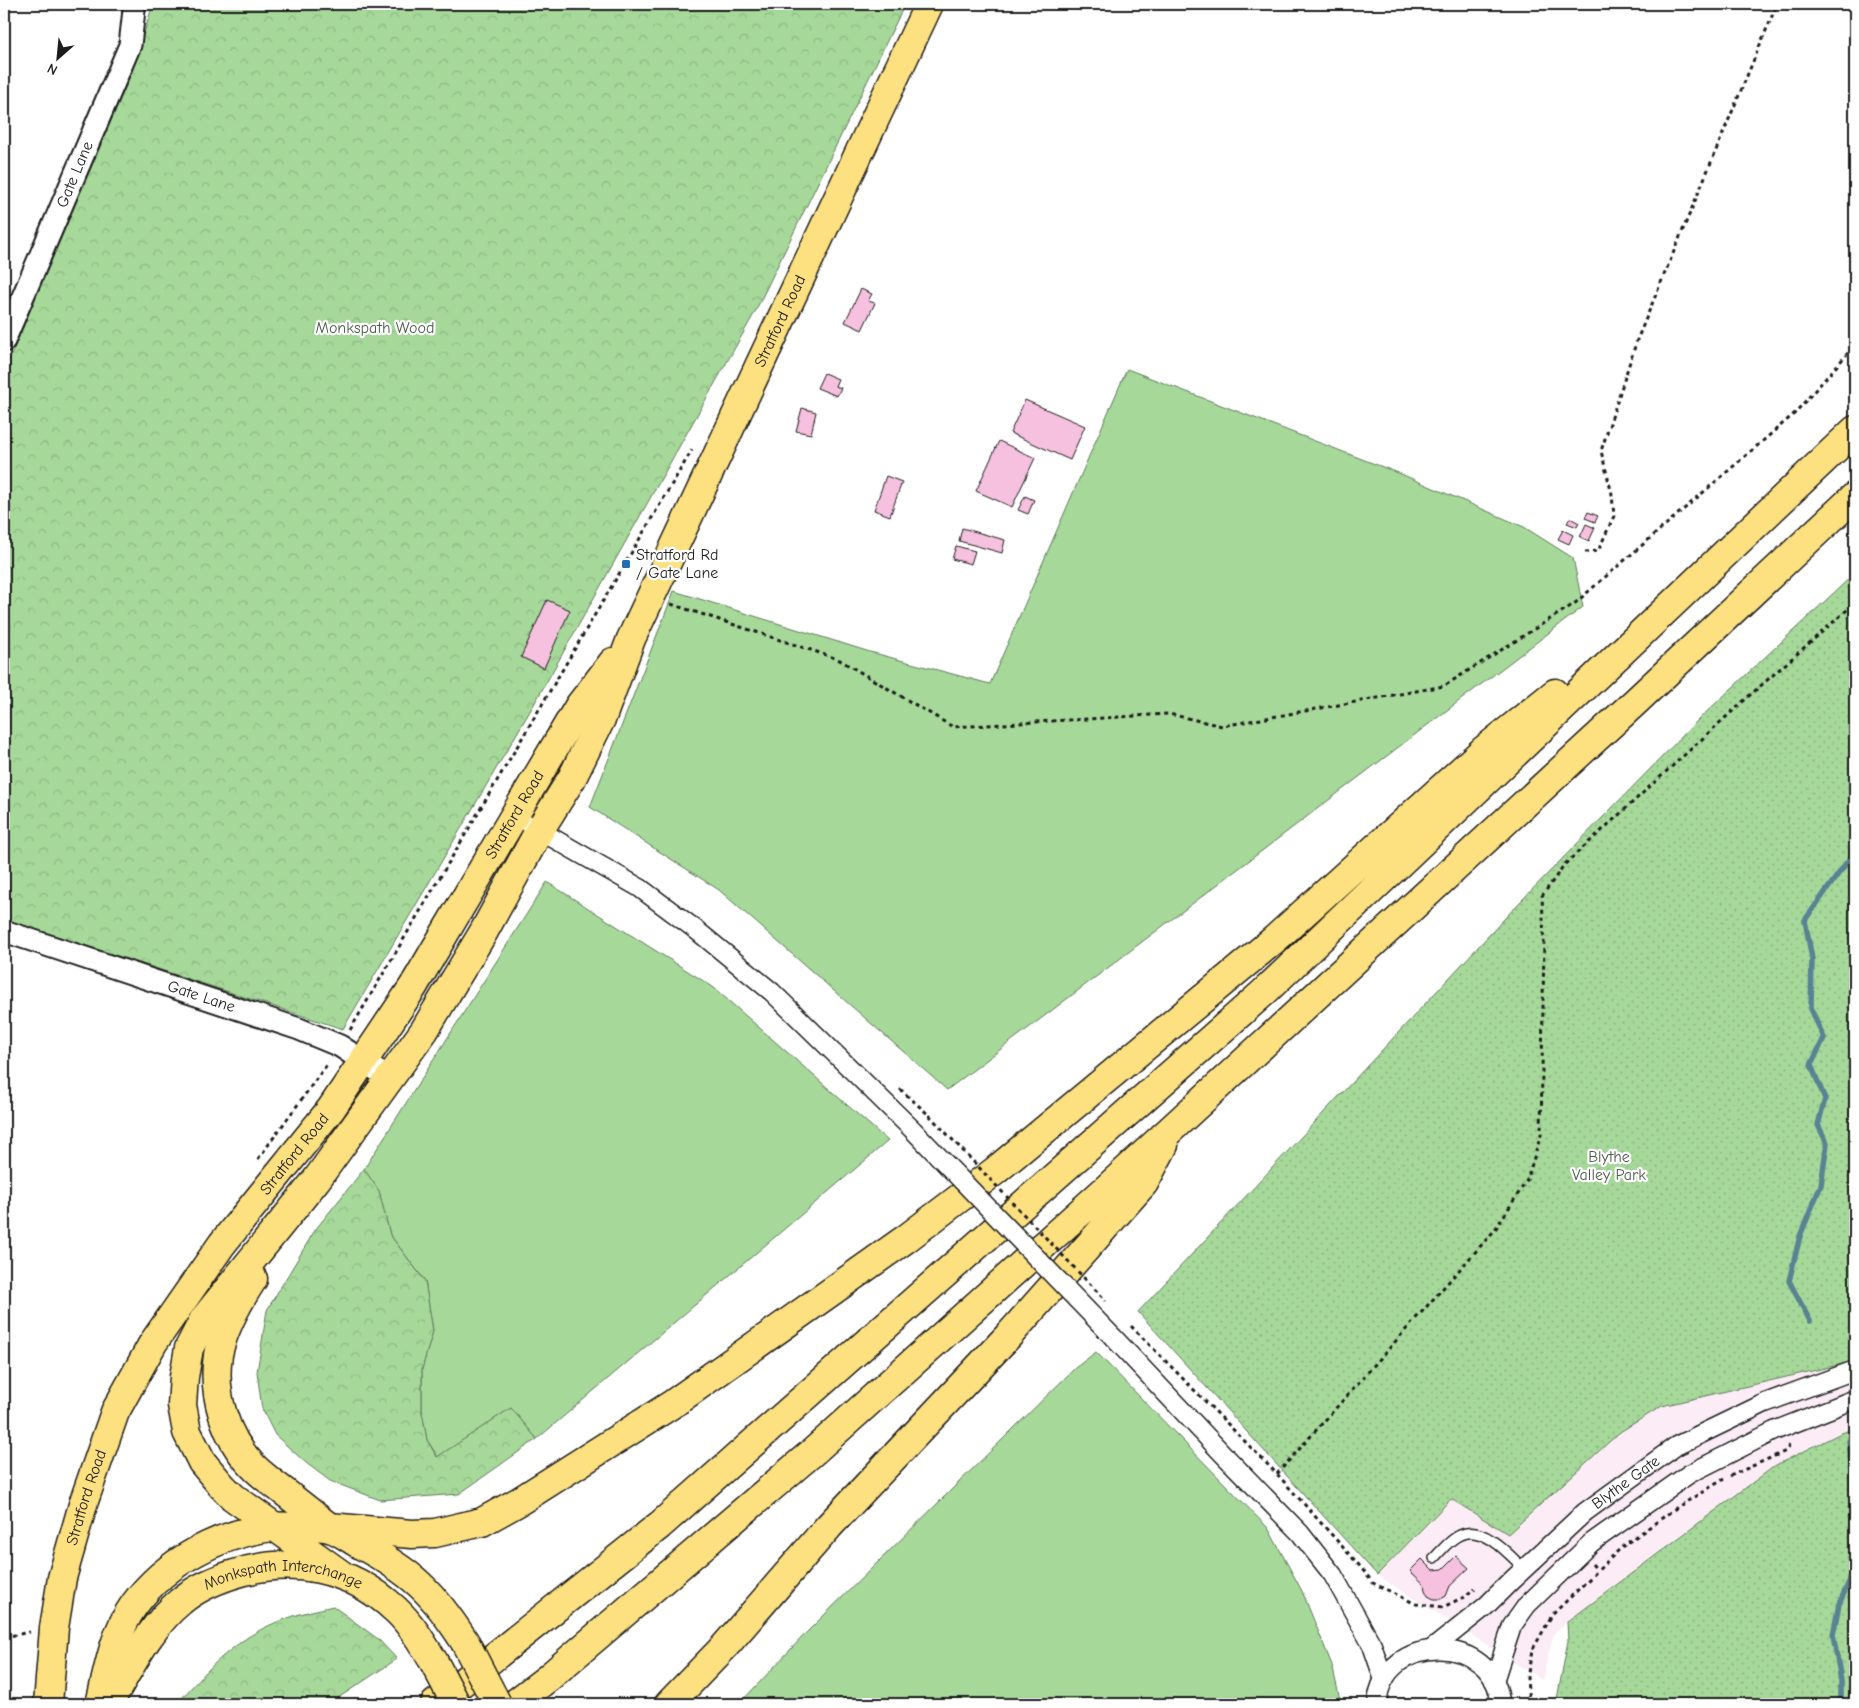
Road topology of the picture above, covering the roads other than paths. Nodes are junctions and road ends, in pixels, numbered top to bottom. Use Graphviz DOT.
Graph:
graph roads {
  1 [pos="133,4"];
  2 [pos="929,4"];
  3 [pos="4,341"];
  4 [pos="1855,430"];
  5 [pos="1855,496"];
  6 [pos="1703,575"];
  7 [pos="631,639"];
  8 [pos="514,814"];
  9 [pos="539,831"];
  10 [pos="4,932"];
  11 [pos="364,1061"];
  12 [pos="390,1079"];
  13 [pos="1174,1126"];
  14 [pos="317,1179"];
  15 [pos="1855,1370"];
  16 [pos="1855,1399"];
  17 [pos="274,1527"];
  18 [pos="329,1527"];
  19 [pos="1434,1558"];
  20 [pos="1524,1569"];
  21 [pos="342,1576"];
  22 [pos="725,1646"];
  23 [pos="1432,1649"];
  24 [pos="1384,1680"];
  25 [pos="1494,1681"];
  26 [pos="48,1704"];
  27 [pos="100,1704"];
  28 [pos="108,1704"];
  29 [pos="435,1704"];
  30 [pos="456,1704"];
  31 [pos="497,1704"];
  32 [pos="514,1704"];
  33 [pos="669,1704"];
  34 [pos="687,1704"];
  35 [pos="1377,1704"];
  36 [pos="1500,1704"];
  1 -- 3 [label="street, Gate Lane"];
  2 -- 7 [label="main road, Stratford Road"];
  4 -- 6 [label="main road"];
  5 -- 13 [label="main road"];
  6 -- 18 [label="main road"];
  6 -- 29 [label="main road"];
  7 -- 8 [label="main road, Stratford Road"];
  7 -- 9 [label="main road, Stratford Road"];
  8 -- 9 [label="street"];
  8 -- 11 [label="main road, Stratford Road"];
  9 -- 12 [label="main road, Stratford Road"];
  9 -- 24 [label="street, bridge"];
  10 -- 11 [label="street, Gate Lane"];
  11 -- 12 [label="street, Gate Lane"];
  11 -- 26 [label="main road, Stratford Road"];
  12 -- 14 [label="main road, Stratford Road"];
  13 -- 22 [label="main road"];
  13 -- 32 [label="main road"];
  14 -- 17 [label="main road, Stratford Road"];
  14 -- 18 [label="main road"];
  15 -- 20 [label="street, Blythe Gate"];
  16 -- 25 [label="street, Blythe Gate"];
  17 -- 18 [label="main road"];
  17 -- 21 [label="main road, Stratford Road"];
  17 -- 27 [label="main road"];
  18 -- 31 [label="main road, bridge"];
  19 -- 20 [label="lane"];
  20 -- 23 [label="street, Blythe Gate"];
  21 -- 28 [label="main road, Monkspath Interchange"];
  21 -- 30 [label="main road, Monkspath Interchange, bridge"];
  22 -- 33 [label="main road"];
  22 -- 34 [label="main road"];
  23 -- 24 [label="street"];
  23 -- 25 [label="street"];
  24 -- 35 [label="street"];
  25 -- 36 [label="street"];
}
